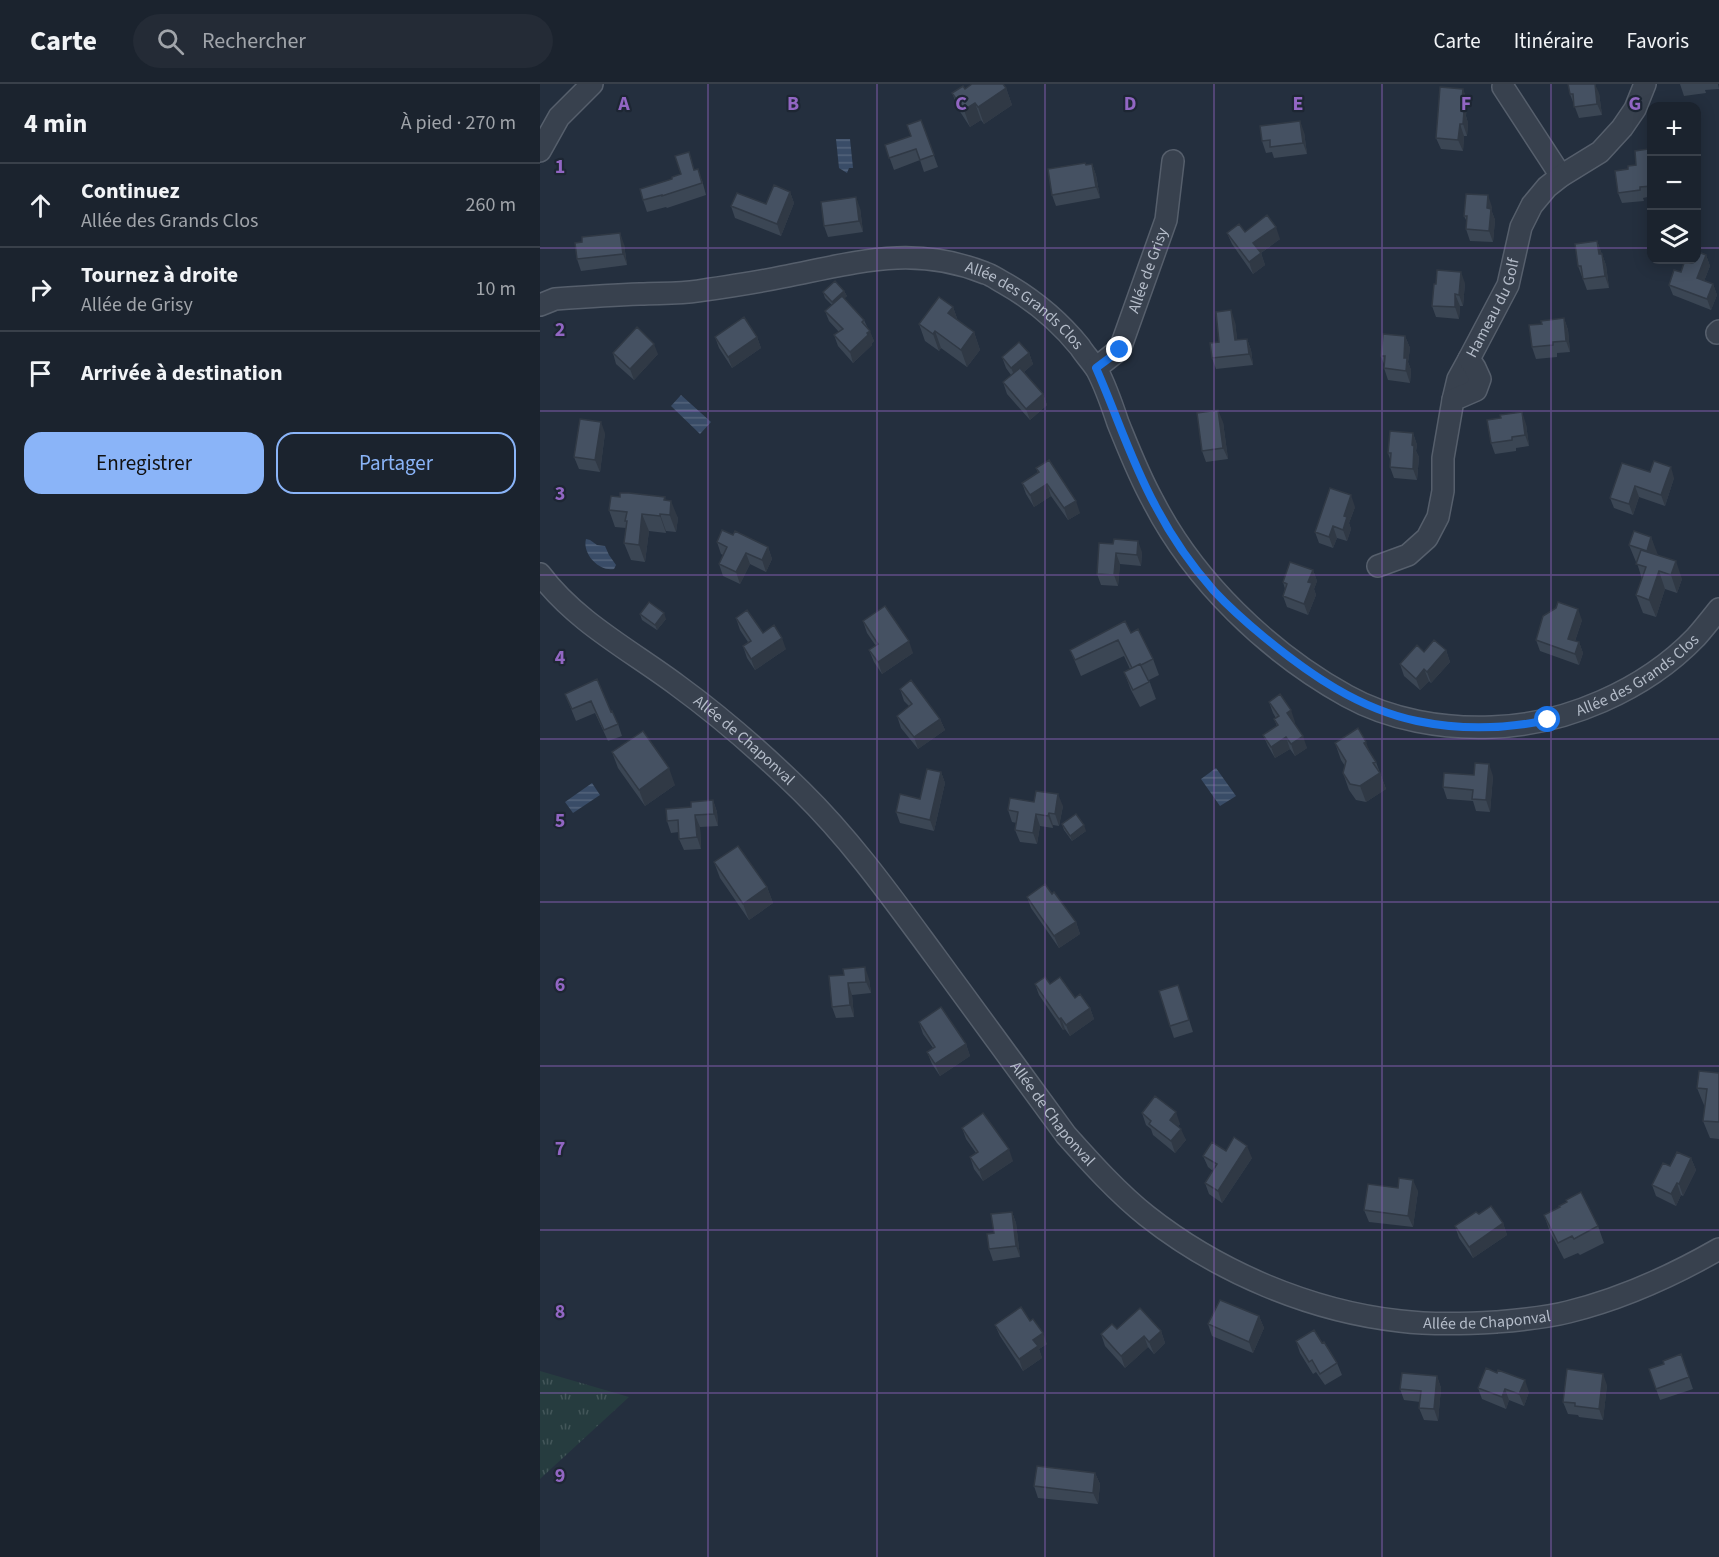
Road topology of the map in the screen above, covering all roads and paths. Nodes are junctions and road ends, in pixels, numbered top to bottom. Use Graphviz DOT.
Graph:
graph roads {
  1 [pos="592,84"];
  2 [pos="1645,84"];
  3 [pos="1503,87"];
  4 [pos="540,151"];
  5 [pos="1173,161"];
  6 [pos="1561,176"];
  7 [pos="540,305"];
  8 [pos="1096,368"];
  9 [pos="1378,566"];
  10 [pos="540,574"];
  11 [pos="1719,609"];
  12 [pos="1719,1249"];
  1 -- 4 [label="street"];
  2 -- 6 [label="street, Hameau du Golf"];
  3 -- 6 [label="street"];
  5 -- 8 [label="street, Allée de Grisy"];
  6 -- 9 [label="street, Hameau du Golf"];
  7 -- 8 [label="street, Allée des Grands Clos"];
  8 -- 11 [label="street, Allée des Grands Clos"];
  10 -- 12 [label="street, Allée de Chaponval"];
}
